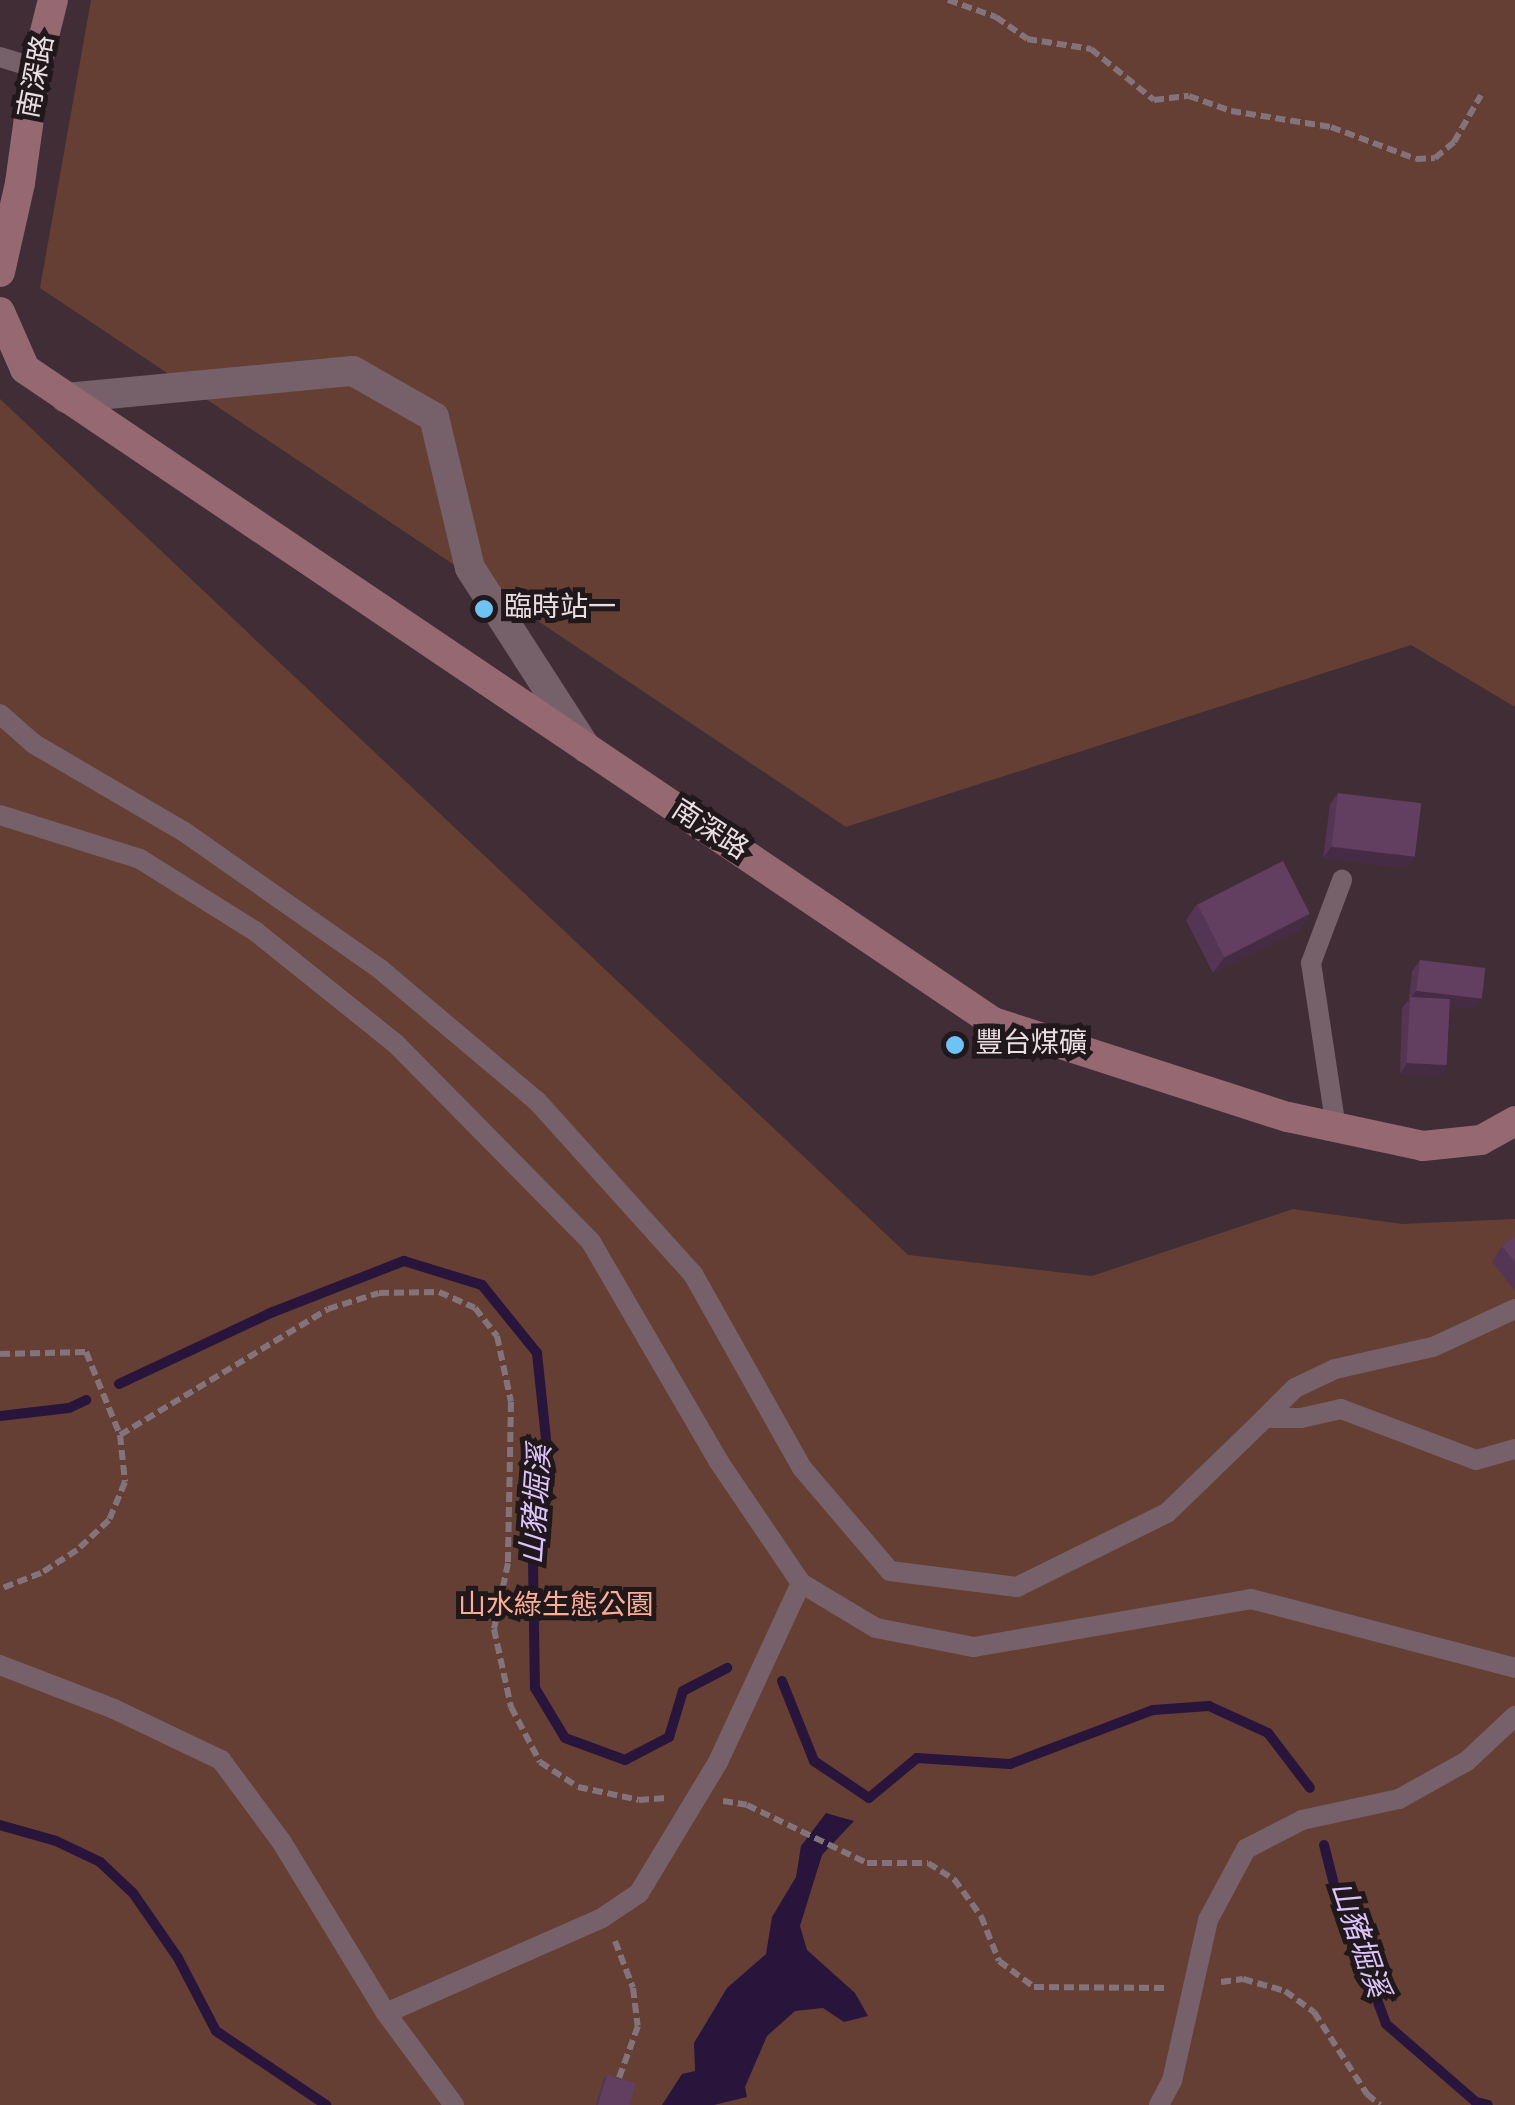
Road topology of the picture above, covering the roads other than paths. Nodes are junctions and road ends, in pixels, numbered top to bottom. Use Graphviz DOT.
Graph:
graph roads {
  1 [pos="53,0"];
  2 [pos="0,57"];
  3 [pos="36,68"];
  4 [pos="0,272"];
  5 [pos="0,312"];
  6 [pos="66,398"];
  7 [pos="0,714"];
  8 [pos="588,750"];
  9 [pos="0,816"];
  10 [pos="1342,880"];
  11 [pos="1515,1122"];
  12 [pos="1336,1128"];
  13 [pos="1515,1309"];
  14 [pos="1265,1418"];
  15 [pos="1515,1449"];
  16 [pos="802,1583"];
  17 [pos="0,1665"];
  18 [pos="1515,1668"];
  19 [pos="1515,1716"];
  20 [pos="386,2013"];
  21 [pos="454,2105"];
  22 [pos="1159,2105"];
  1 -- 3 [label="main road, 南深路"];
  2 -- 3 [label="lane"];
  3 -- 4 [label="main road, 南深路"];
  5 -- 6 [label="main road, 南深路"];
  6 -- 8 [label="main road, 南深路"];
  6 -- 8 [label="street"];
  7 -- 14 [label="lane"];
  8 -- 12 [label="main road, 南深路"];
  9 -- 16 [label="lane"];
  10 -- 12 [label="lane"];
  11 -- 12 [label="main road, 南深路"];
  13 -- 14 [label="lane"];
  14 -- 15 [label="lane"];
  16 -- 18 [label="lane"];
  16 -- 20 [label="lane"];
  17 -- 20 [label="lane"];
  19 -- 22 [label="lane"];
  20 -- 21 [label="lane"];
}
